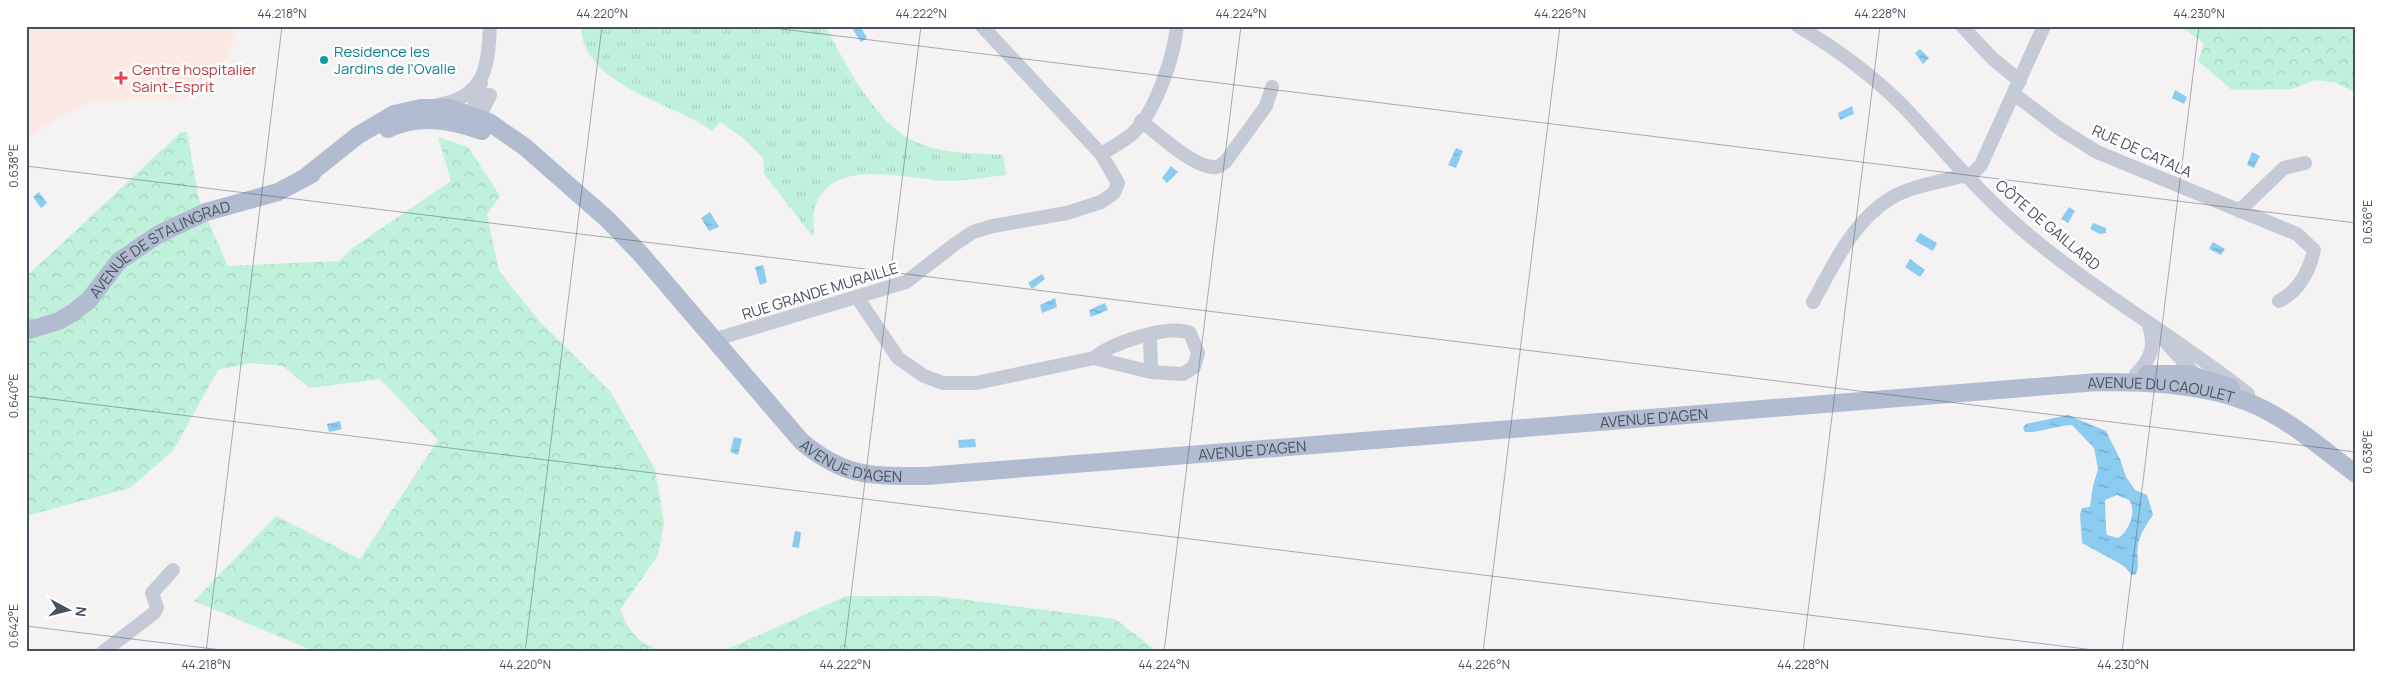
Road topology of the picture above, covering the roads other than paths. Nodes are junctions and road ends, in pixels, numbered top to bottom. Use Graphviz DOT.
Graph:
graph roads {
  1 [pos="491,26"];
  2 [pos="982,26"];
  3 [pos="1177,26"];
  4 [pos="1798,26"];
  5 [pos="1962,26"];
  6 [pos="2044,26"];
  7 [pos="2020,80"];
  8 [pos="481,83"];
  9 [pos="1272,87"];
  10 [pos="2014,94"];
  11 [pos="490,96"];
  12 [pos="420,108"];
  13 [pos="1141,121"];
  14 [pos="481,122"];
  15 [pos="1101,154"];
  16 [pos="2305,163"];
  17 [pos="1967,176"];
  18 [pos="303,179"];
  19 [pos="2239,210"];
  20 [pos="857,297"];
  21 [pos="2279,301"];
  22 [pos="1813,302"];
  23 [pos="2148,323"];
  24 [pos="26,331"];
  25 [pos="1150,335"];
  26 [pos="714,340"];
  27 [pos="2191,352"];
  28 [pos="1094,358"];
  29 [pos="1151,372"];
  30 [pos="2136,374"];
  31 [pos="2187,376"];
  32 [pos="2098,382"];
  33 [pos="2248,394"];
  34 [pos="2306,436"];
  35 [pos="2356,474"];
  36 [pos="173,570"];
  37 [pos="103,652"];
  1 -- 8 [label="street"];
  1 -- 11 [label="street"];
  2 -- 15 [label="street, RUE GRANDE MURAILLE"];
  3 -- 13 [label="street"];
  4 -- 17 [label="street, CÔTE DE GAILLARD"];
  5 -- 7 [label="street"];
  6 -- 7 [label="street"];
  7 -- 10 [label="street"];
  8 -- 12 [label="street"];
  8 -- 14 [label="street"];
  9 -- 13 [label="street"];
  10 -- 17 [label="street"];
  10 -- 19 [label="street, RUE DE CATALA"];
  11 -- 14 [label="street"];
  11 -- 14 [label="street"];
  12 -- 14 [label="main road, AVENUE DE STALINGRAD"];
  12 -- 18 [label="main road, AVENUE DE STALINGRAD"];
  13 -- 15 [label="street"];
  14 -- 18 [label="main road, AVENUE DE STALINGRAD"];
  14 -- 26 [label="main road, AVENUE D'AGEN"];
  15 -- 20 [label="street, RUE GRANDE MURAILLE"];
  16 -- 19 [label="street"];
  17 -- 22 [label="street"];
  17 -- 23 [label="street, CÔTE DE GAILLARD"];
  18 -- 24 [label="main road, AVENUE DE STALINGRAD"];
  19 -- 21 [label="street, RUE DE CATALA"];
  20 -- 26 [label="street, RUE GRANDE MURAILLE"];
  20 -- 28 [label="street"];
  23 -- 27 [label="street, CÔTE DE GAILLARD"];
  23 -- 30 [label="street"];
  23 -- 31 [label="street"];
  25 -- 28 [label="street"];
  25 -- 29 [label="street"];
  25 -- 29 [label="street"];
  26 -- 32 [label="main road, AVENUE D'AGEN"];
  27 -- 31 [label="street"];
  27 -- 33 [label="street, CÔTE DE GAILLARD"];
  28 -- 29 [label="street"];
  30 -- 31 [label="main road, AVENUE DU CAOULET"];
  30 -- 32 [label="main road, AVENUE DU CAOULET"];
  31 -- 32 [label="main road, AVENUE DU CAOULET"];
  31 -- 33 [label="main road, AVENUE DU CAOULET"];
  31 -- 34 [label="main road, AVENUE DU CAOULET"];
  33 -- 34 [label="main road, AVENUE DU CAOULET"];
  34 -- 35 [label="main road, AVENUE DU CAOULET"];
  36 -- 37 [label="street"];
}
